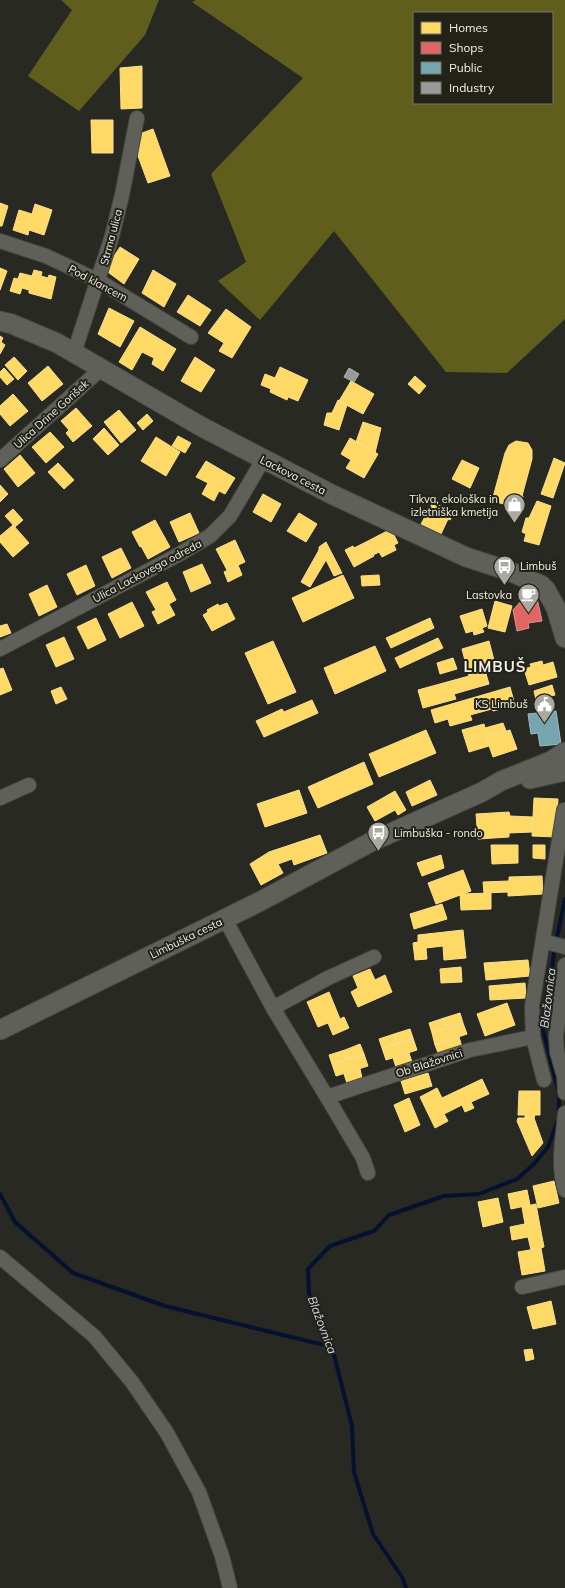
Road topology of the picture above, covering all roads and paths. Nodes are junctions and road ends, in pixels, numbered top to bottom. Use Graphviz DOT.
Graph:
graph roads {
  1 [pos="137,118"];
  2 [pos="0,241"];
  3 [pos="99,281"];
  4 [pos="0,321"];
  5 [pos="191,337"];
  6 [pos="74,353"];
  7 [pos="102,368"];
  8 [pos="0,460"];
  9 [pos="263,460"];
  10 [pos="560,605"];
  11 [pos="565,638"];
  12 [pos="0,649"];
  13 [pos="565,752"];
  14 [pos="565,771"];
  15 [pos="29,785"];
  16 [pos="482,792"];
  17 [pos="0,798"];
  18 [pos="564,810"];
  19 [pos="225,919"];
  20 [pos="545,942"];
  21 [pos="564,947"];
  22 [pos="374,957"];
  23 [pos="565,965"];
  24 [pos="273,1008"];
  25 [pos="0,1030"];
  26 [pos="534,1037"];
  27 [pos="564,1076"];
  28 [pos="544,1080"];
  29 [pos="565,1093"];
  30 [pos="328,1096"];
  31 [pos="565,1113"];
  32 [pos="368,1173"];
  33 [pos="565,1190"];
  34 [pos="0,1257"];
  35 [pos="565,1277"];
  36 [pos="522,1287"];
  37 [pos="230,1588"];
  1 -- 3 [label="street, Strma ulica"];
  2 -- 3 [label="street, Pod klancem"];
  3 -- 5 [label="street, Pod klancem"];
  3 -- 6 [label="street, Strma ulica"];
  4 -- 6 [label="main road, Lackova cesta"];
  6 -- 7 [label="main road, Lackova cesta"];
  7 -- 8 [label="street, Ulica Drine Gorišek"];
  7 -- 9 [label="main road, Lackova cesta"];
  9 -- 10 [label="main road, Lackova cesta"];
  9 -- 12 [label="street, Ulica Lackovega odreda"];
  10 -- 11 [label="main road, Lackova cesta"];
  13 -- 16 [label="main road"];
  14 -- 16 [label="main road"];
  15 -- 17 [label="street"];
  16 -- 19 [label="main road, Limbuška cesta"];
  18 -- 20 [label="street"];
  19 -- 24 [label="street"];
  19 -- 25 [label="main road, Limbuška cesta"];
  20 -- 21 [label="street"];
  20 -- 26 [label="street"];
  22 -- 24 [label="street"];
  23 -- 27 [label="street"];
  24 -- 30 [label="street"];
  26 -- 28 [label="street"];
  26 -- 30 [label="street, Ob Blažovnici"];
  27 -- 29 [label="street"];
  30 -- 32 [label="street"];
  31 -- 33 [label="street"];
  34 -- 37 [label="street"];
  35 -- 36 [label="street"];
}
